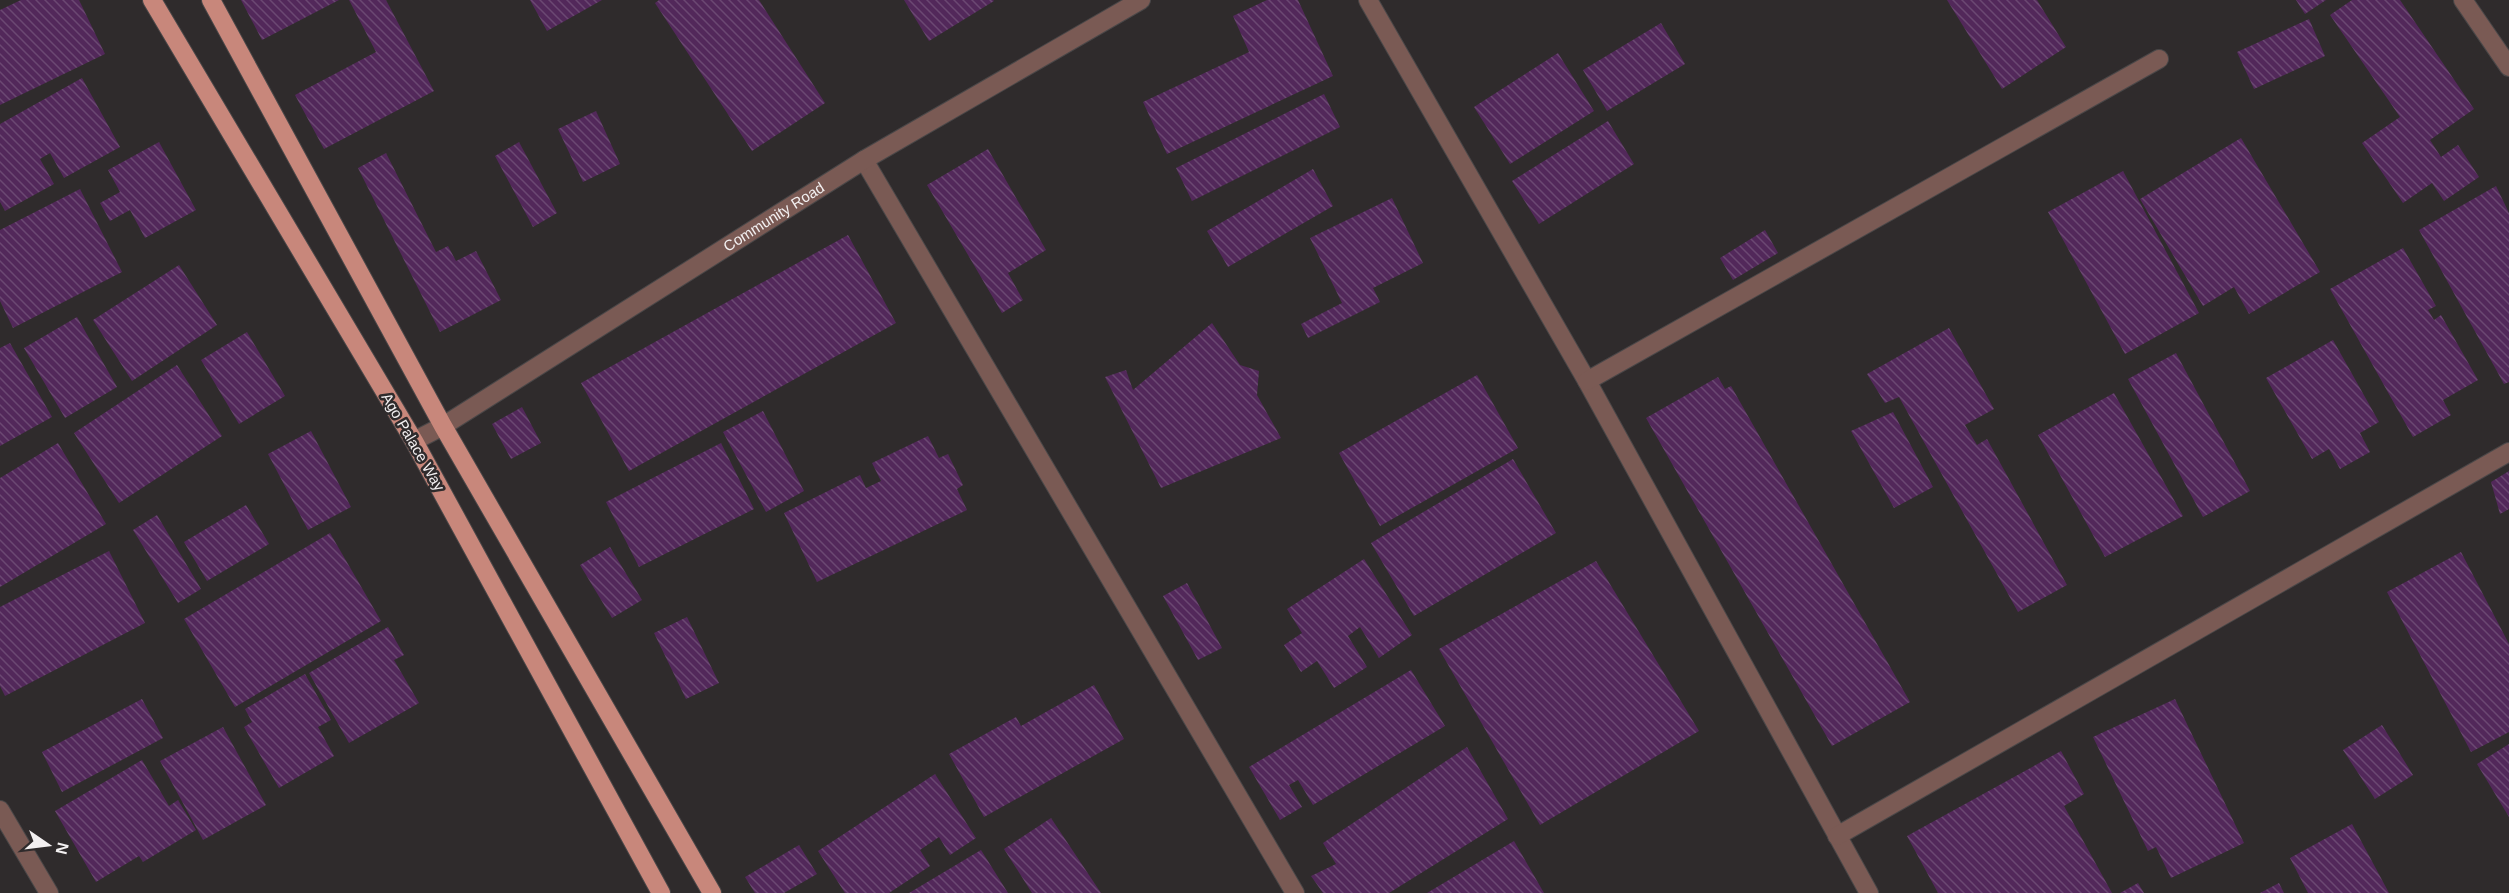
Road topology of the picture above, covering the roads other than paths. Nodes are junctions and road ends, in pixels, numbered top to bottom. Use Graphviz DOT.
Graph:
graph roads {
  1 [pos="152,0"];
  2 [pos="211,0"];
  3 [pos="1141,0"];
  4 [pos="1368,0"];
  5 [pos="2463,0"];
  6 [pos="2159,59"];
  7 [pos="2509,68"];
  8 [pos="864,160"];
  9 [pos="1587,381"];
  10 [pos="443,426"];
  11 [pos="414,441"];
  12 [pos="2509,452"];
  13 [pos="0,810"];
  14 [pos="1837,836"];
  15 [pos="49,893"];
  16 [pos="661,893"];
  17 [pos="712,893"];
  18 [pos="1295,893"];
  19 [pos="1869,893"];
  1 -- 11 [label="main road, Ago Palace Way"];
  2 -- 10 [label="main road"];
  3 -- 8 [label="street, Community Road"];
  4 -- 9 [label="street"];
  5 -- 7 [label="street"];
  6 -- 9 [label="street"];
  8 -- 10 [label="street, Community Road"];
  8 -- 18 [label="street"];
  9 -- 14 [label="street"];
  10 -- 11 [label="street, Community Road"];
  10 -- 17 [label="main road"];
  11 -- 16 [label="main road, Ago Palace Way"];
  12 -- 14 [label="street"];
  13 -- 15 [label="street"];
  14 -- 19 [label="street"];
}
